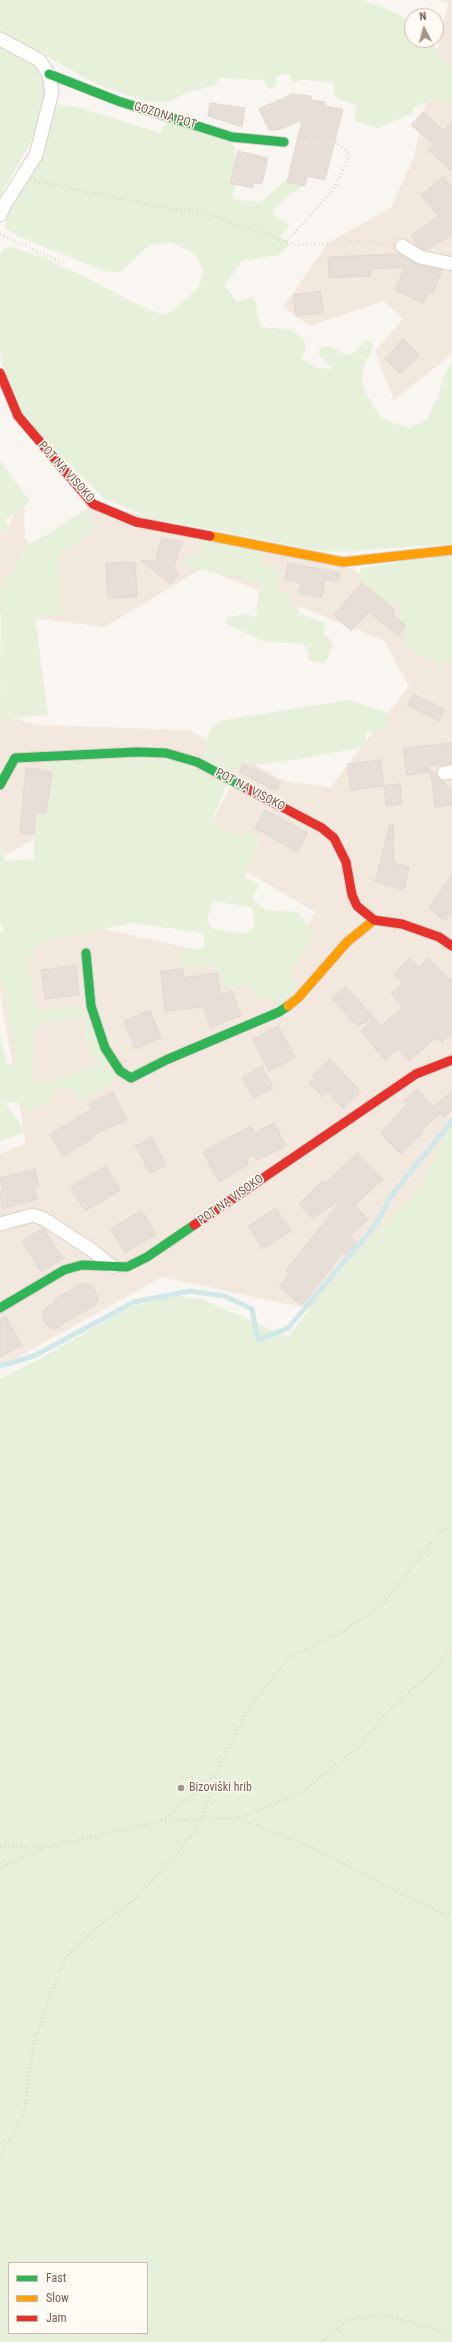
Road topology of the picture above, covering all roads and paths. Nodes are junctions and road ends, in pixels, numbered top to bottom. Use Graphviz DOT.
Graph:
graph roads {
  1 [pos="0,39"];
  2 [pos="50,74"];
  3 [pos="284,142"];
  4 [pos="20,178"];
  5 [pos="0,215"];
  6 [pos="0,234"];
  7 [pos="286,242"];
  8 [pos="402,246"];
  9 [pos="59,261"];
  10 [pos="452,264"];
  11 [pos="0,373"];
  12 [pos="452,550"];
  13 [pos="0,785"];
  14 [pos="374,920"];
  15 [pos="452,946"];
  16 [pos="86,953"];
  17 [pos="452,1060"];
  18 [pos="0,1224"];
  19 [pos="115,1268"];
  20 [pos="0,1308"];
  21 [pos="452,1526"];
  22 [pos="452,1648"];
  23 [pos="216,1774"];
  24 [pos="237,1818"];
  25 [pos="202,1819"];
  26 [pos="162,1821"];
  27 [pos="0,1846"];
  28 [pos="43,1848"];
  29 [pos="0,1868"];
  30 [pos="437,1911"];
  31 [pos="452,1914"];
  32 [pos="452,1924"];
  33 [pos="0,2158"];
  34 [pos="452,2336"];
  35 [pos="321,2342"];
  1 -- 2 [label="street"];
  2 -- 3 [label="street, GOZDNA POT"];
  2 -- 4 [label="street"];
  3 -- 7 [label="path"];
  4 -- 5 [label="street"];
  4 -- 7 [label="path"];
  6 -- 9 [label="path"];
  7 -- 8 [label="path"];
  8 -- 10 [label="street"];
  11 -- 12 [label="street, POT NA VISOKO"];
  13 -- 14 [label="street, POT NA VISOKO"];
  14 -- 15 [label="street"];
  14 -- 16 [label="street"];
  17 -- 19 [label="street, POT NA VISOKO"];
  18 -- 19 [label="street"];
  19 -- 20 [label="street, POT NA VISOKO"];
  21 -- 23 [label="path"];
  22 -- 24 [label="path"];
  23 -- 25 [label="path"];
  23 -- 26 [label="path"];
  24 -- 25 [label="path"];
  24 -- 30 [label="path"];
  25 -- 26 [label="path"];
  25 -- 33 [label="path"];
  26 -- 28 [label="path"];
  27 -- 28 [label="path"];
  28 -- 29 [label="path"];
  30 -- 31 [label="path"];
  30 -- 32 [label="path"];
  34 -- 35 [label="path"];
}
